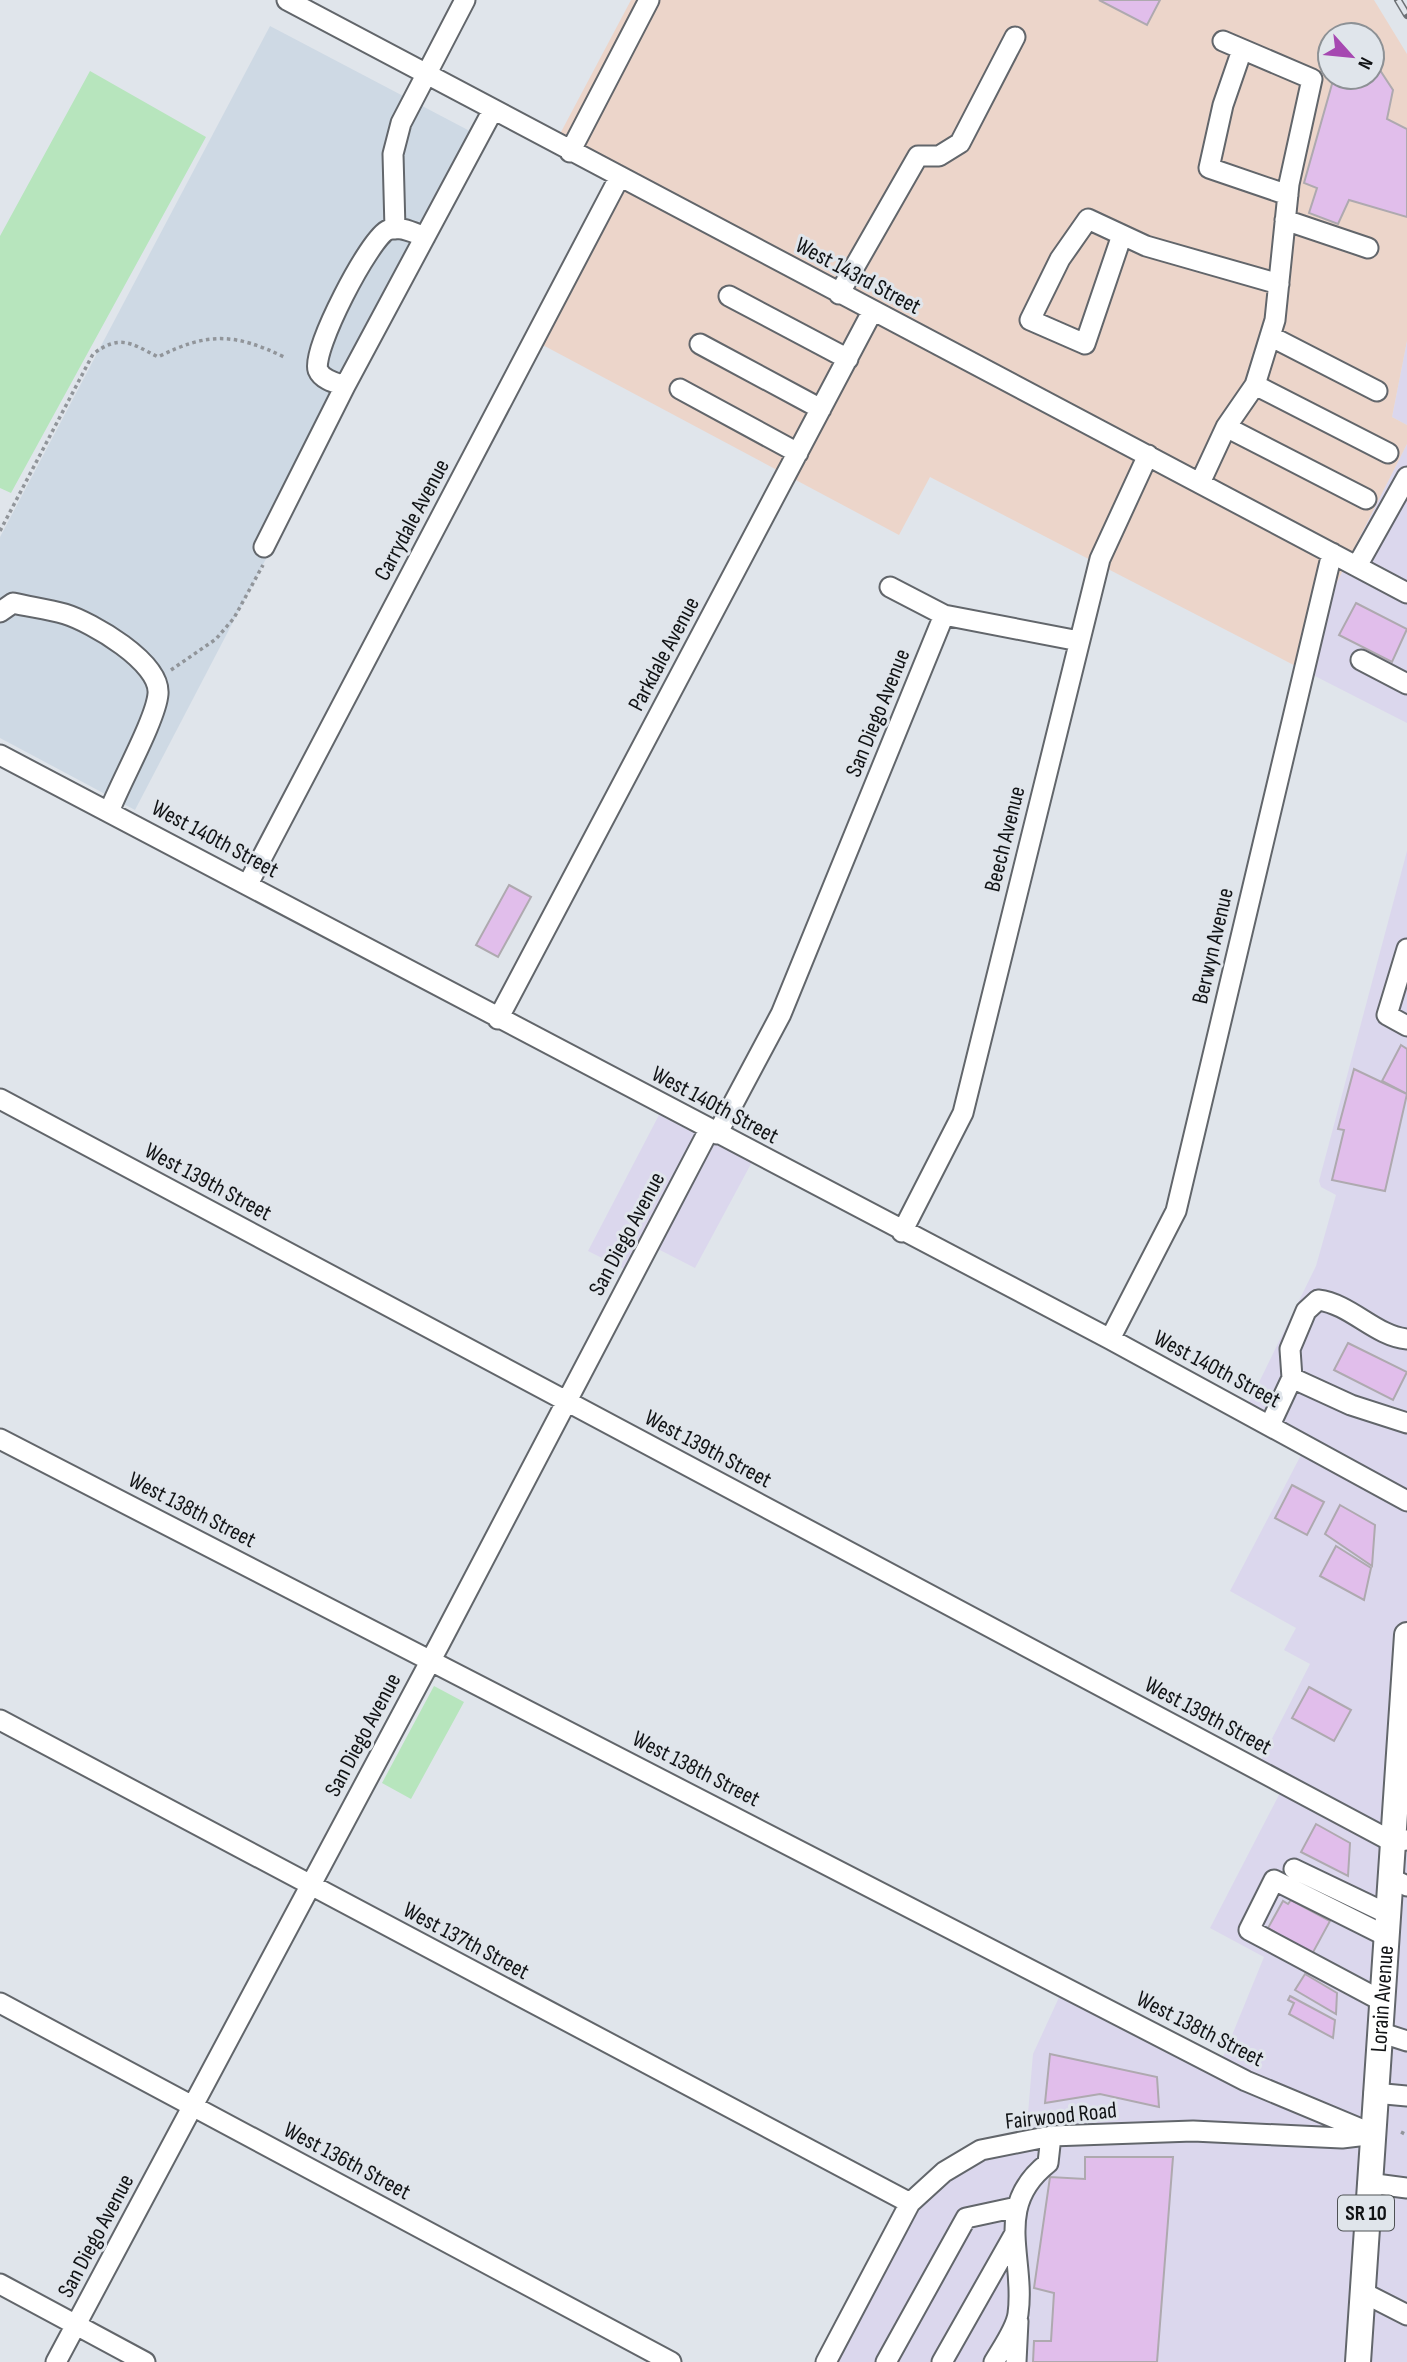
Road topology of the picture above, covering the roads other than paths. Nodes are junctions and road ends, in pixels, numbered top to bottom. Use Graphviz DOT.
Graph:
graph roads {
  1 [pos="287,0"];
  2 [pos="465,0"];
  3 [pos="649,0"];
  4 [pos="1015,37"];
  5 [pos="1223,41"];
  6 [pos="1242,50"];
  7 [pos="426,74"];
  8 [pos="493,110"];
  9 [pos="570,152"];
  10 [pos="619,178"];
  11 [pos="1288,195"];
  12 [pos="1285,220"];
  13 [pos="396,229"];
  14 [pos="1122,235"];
  15 [pos="425,237"];
  16 [pos="1368,248"];
  17 [pos="1279,284"];
  18 [pos="839,294"];
  19 [pos="729,296"];
  20 [pos="872,312"];
  21 [pos="1270,336"];
  22 [pos="700,344"];
  23 [pos="848,359"];
  24 [pos="1255,385"];
  25 [pos="345,387"];
  26 [pos="680,389"];
  27 [pos="1377,391"];
  28 [pos="821,409"];
  29 [pos="1226,427"];
  30 [pos="798,453"];
  31 [pos="1388,453"];
  32 [pos="1148,455"];
  33 [pos="1407,477"];
  34 [pos="1200,483"];
  35 [pos="1366,499"];
  36 [pos="264,547"];
  37 [pos="1332,553"];
  38 [pos="1357,566"];
  39 [pos="890,587"];
  40 [pos="1407,593"];
  41 [pos="0,612"];
  42 [pos="944,615"];
  43 [pos="1079,641"];
  44 [pos="1361,660"];
  45 [pos="1407,684"];
  46 [pos="0,755"];
  47 [pos="109,812"];
  48 [pos="248,884"];
  49 [pos="1407,948"];
  50 [pos="498,1019"];
  51 [pos="1407,1026"];
  52 [pos="0,1099"];
  53 [pos="713,1132"];
  54 [pos="902,1232"];
  55 [pos="1110,1339"];
  56 [pos="1407,1339"];
  57 [pos="1292,1378"];
  58 [pos="566,1402"];
  59 [pos="1407,1423"];
  60 [pos="1270,1425"];
  61 [pos="0,1439"];
  62 [pos="1407,1501"];
  63 [pos="1407,1649"];
  64 [pos="431,1660"];
  65 [pos="0,1720"];
  66 [pos="1404,1723"];
  67 [pos="1400,1841"];
  68 [pos="1294,1869"];
  69 [pos="1399,1882"];
  70 [pos="309,1886"];
  71 [pos="1387,1925"];
  72 [pos="1382,2001"];
  73 [pos="0,2003"];
  74 [pos="1379,2032"];
  75 [pos="1407,2041"];
  76 [pos="1374,2093"];
  77 [pos="1407,2096"];
  78 [pos="192,2106"];
  79 [pos="1373,2134"];
  80 [pos="1051,2137"];
  81 [pos="1368,2183"];
  82 [pos="1407,2189"];
  83 [pos="910,2203"];
  84 [pos="1017,2207"];
  85 [pos="1014,2235"];
  86 [pos="0,2284"];
  87 [pos="1362,2292"];
  88 [pos="1018,2315"];
  89 [pos="1407,2315"];
  90 [pos="76,2325"];
  91 [pos="56,2362"];
  92 [pos="145,2362"];
  93 [pos="671,2362"];
  94 [pos="826,2362"];
  95 [pos="886,2362"];
  96 [pos="942,2362"];
  97 [pos="994,2362"];
  98 [pos="1016,2362"];
  99 [pos="1358,2362"];
  1 -- 7 [label="street, West 143rd Street"];
  2 -- 7 [label="street"];
  3 -- 9 [label="street"];
  4 -- 18 [label="street"];
  5 -- 6 [label="street"];
  6 -- 11 [label="street"];
  6 -- 11 [label="street"];
  7 -- 8 [label="street, West 143rd Street"];
  7 -- 13 [label="street"];
  8 -- 9 [label="street, West 143rd Street"];
  8 -- 15 [label="street"];
  9 -- 10 [label="street, West 143rd Street"];
  10 -- 18 [label="street, West 143rd Street"];
  10 -- 48 [label="street, Carrydale Avenue"];
  11 -- 12 [label="street"];
  12 -- 16 [label="street"];
  12 -- 17 [label="street"];
  13 -- 15 [label="street"];
  13 -- 25 [label="street"];
  14 -- 14 [label="street"];
  14 -- 17 [label="street"];
  15 -- 25 [label="street"];
  17 -- 21 [label="street"];
  18 -- 20 [label="street, West 143rd Street"];
  19 -- 23 [label="street"];
  20 -- 23 [label="street, Parkdale Avenue"];
  20 -- 32 [label="street, West 143rd Street"];
  21 -- 24 [label="street"];
  21 -- 27 [label="street"];
  22 -- 28 [label="street"];
  23 -- 28 [label="street, Parkdale Avenue"];
  24 -- 29 [label="street"];
  24 -- 31 [label="street"];
  25 -- 36 [label="street"];
  26 -- 30 [label="street"];
  28 -- 30 [label="street, Parkdale Avenue"];
  29 -- 34 [label="street"];
  29 -- 35 [label="street"];
  30 -- 50 [label="street, Parkdale Avenue"];
  32 -- 34 [label="street, West 143rd Street"];
  32 -- 43 [label="street, Beech Avenue"];
  33 -- 38 [label="street"];
  34 -- 37 [label="street, West 143rd Street"];
  37 -- 38 [label="street, West 143rd Street"];
  37 -- 55 [label="street, Berwyn Avenue"];
  38 -- 40 [label="street, West 143rd Street"];
  39 -- 42 [label="street"];
  41 -- 47 [label="street"];
  42 -- 43 [label="street"];
  42 -- 53 [label="street, San Diego Avenue"];
  43 -- 54 [label="street, Beech Avenue"];
  44 -- 45 [label="street"];
  46 -- 47 [label="street, West 140th Street"];
  47 -- 48 [label="street, West 140th Street"];
  48 -- 50 [label="street, West 140th Street"];
  49 -- 51 [label="street"];
  50 -- 53 [label="street, West 140th Street"];
  52 -- 58 [label="street, West 139th Street"];
  53 -- 54 [label="street, West 140th Street"];
  53 -- 58 [label="street, San Diego Avenue"];
  54 -- 55 [label="street, West 140th Street"];
  55 -- 60 [label="street, West 140th Street"];
  56 -- 57 [label="street"];
  57 -- 59 [label="street"];
  57 -- 60 [label="street"];
  58 -- 64 [label="street, San Diego Avenue"];
  58 -- 67 [label="street, West 139th Street"];
  60 -- 62 [label="street, West 140th Street"];
  61 -- 64 [label="street, West 138th Street"];
  63 -- 66 [label="main road, Lorain Avenue / SR 10"];
  64 -- 70 [label="street, San Diego Avenue"];
  64 -- 79 [label="street, West 138th Street"];
  65 -- 70 [label="street, West 137th Street"];
  66 -- 67 [label="main road, Lorain Avenue / SR 10"];
  67 -- 69 [label="main road, Lorain Avenue / SR 10"];
  68 -- 71 [label="street"];
  69 -- 71 [label="main road, Lorain Avenue / SR 10"];
  70 -- 78 [label="street, San Diego Avenue"];
  70 -- 83 [label="street, West 137th Street"];
  71 -- 72 [label="main road, Lorain Avenue / SR 10"];
  71 -- 72 [label="street"];
  72 -- 74 [label="main road, Lorain Avenue / SR 10"];
  73 -- 78 [label="street, West 136th Street"];
  74 -- 75 [label="street"];
  74 -- 76 [label="main road, Lorain Avenue / SR 10"];
  76 -- 77 [label="street"];
  76 -- 79 [label="main road, Lorain Avenue / SR 10"];
  78 -- 90 [label="street, San Diego Avenue"];
  78 -- 93 [label="street, West 136th Street"];
  79 -- 80 [label="street, Fairwood Road"];
  79 -- 81 [label="main road, Lorain Avenue / SR 10"];
  80 -- 83 [label="street, Fairwood Road"];
  80 -- 84 [label="street"];
  81 -- 82 [label="street"];
  81 -- 87 [label="main road, Lorain Avenue / SR 10"];
  83 -- 94 [label="street, Fairwood Road"];
  84 -- 85 [label="street"];
  84 -- 95 [label="street"];
  85 -- 88 [label="street"];
  85 -- 96 [label="street"];
  86 -- 90 [label="street"];
  87 -- 89 [label="street"];
  87 -- 99 [label="main road, Lorain Avenue / SR 10"];
  88 -- 97 [label="street"];
  88 -- 98 [label="street"];
  90 -- 91 [label="street, San Diego Avenue"];
  90 -- 92 [label="street"];
}
